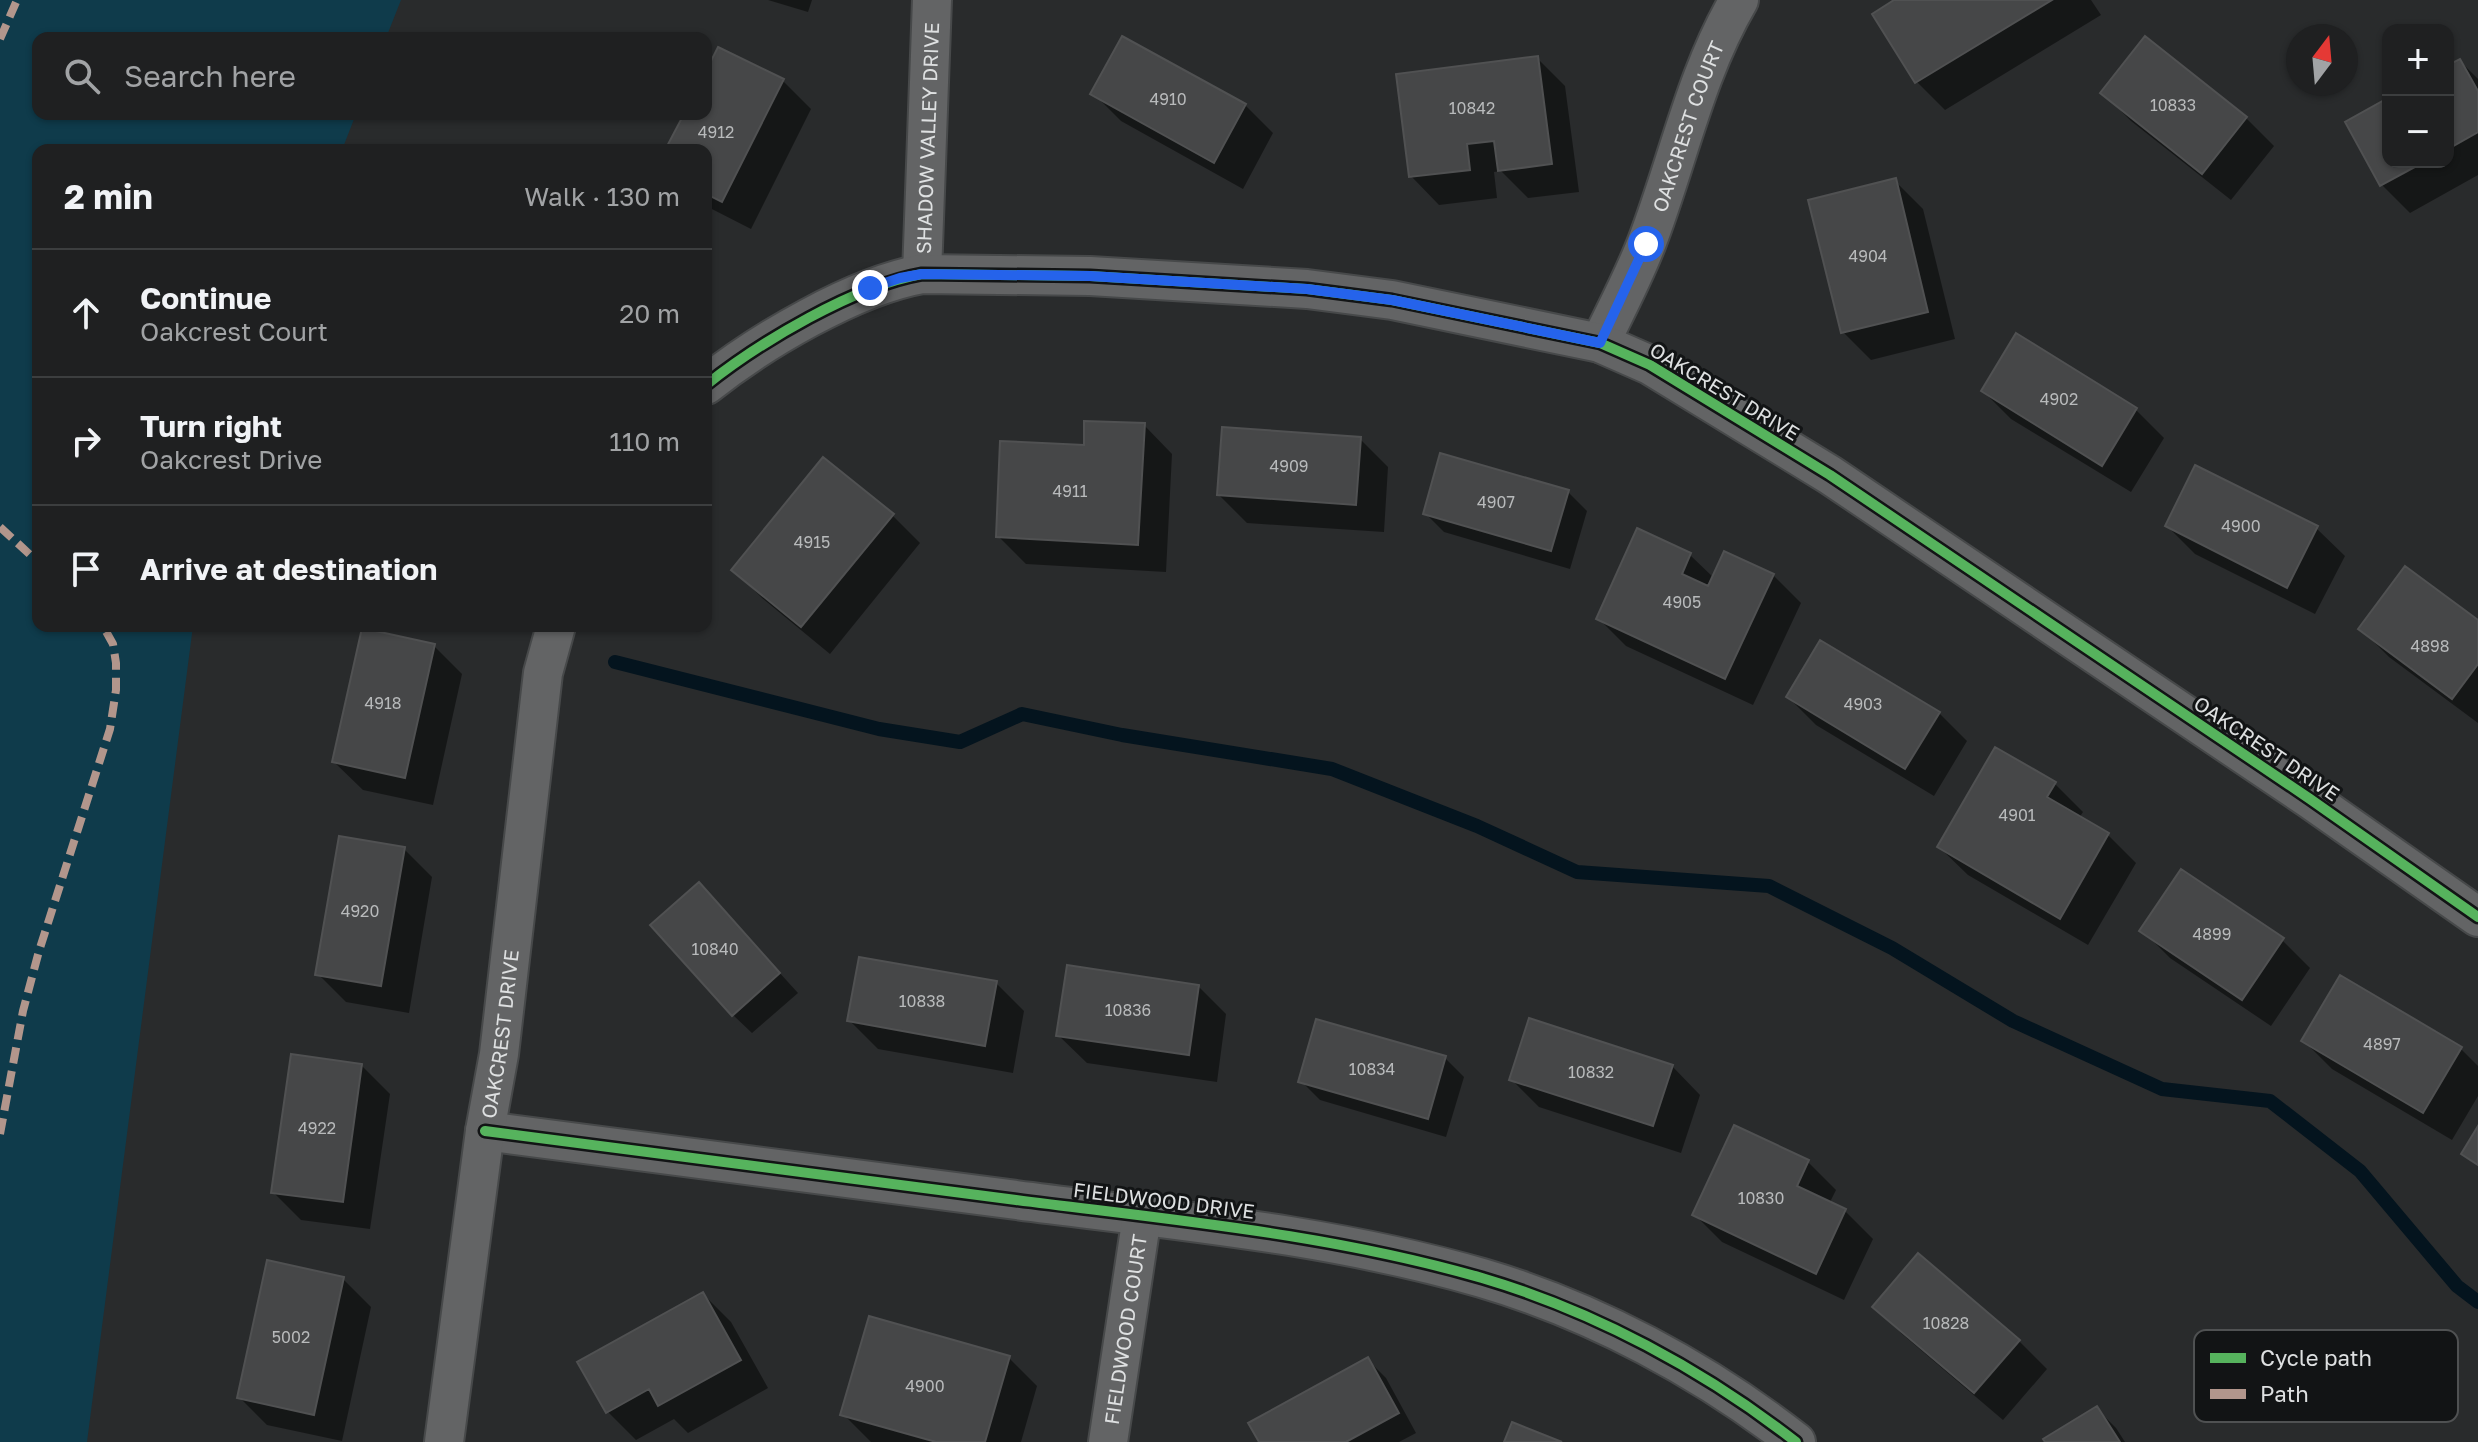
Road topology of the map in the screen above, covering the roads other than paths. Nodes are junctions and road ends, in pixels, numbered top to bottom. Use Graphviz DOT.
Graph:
graph roads {
  1 [pos="932,0"];
  2 [pos="1739,0"];
  3 [pos="922,274"];
  4 [pos="1600,343"];
  5 [pos="712,380"];
  6 [pos="554,632"];
  7 [pos="2478,917"];
  8 [pos="485,1131"];
  9 [pos="1142,1216"];
  10 [pos="444,1442"];
  11 [pos="1108,1442"];
  12 [pos="1796,1442"];
  1 -- 3 [label="street, SHADOW VALLEY DRIVE"];
  2 -- 4 [label="street, OAKCREST COURT"];
  3 -- 4 [label="street, OAKCREST DRIVE"];
  3 -- 5 [label="street, OAKCREST DRIVE"];
  4 -- 7 [label="street, OAKCREST DRIVE"];
  6 -- 8 [label="street, OAKCREST DRIVE"];
  8 -- 9 [label="street, FIELDWOOD DRIVE"];
  8 -- 10 [label="street, OAKCREST DRIVE"];
  9 -- 11 [label="street, FIELDWOOD COURT"];
  9 -- 12 [label="street, FIELDWOOD DRIVE"];
}
